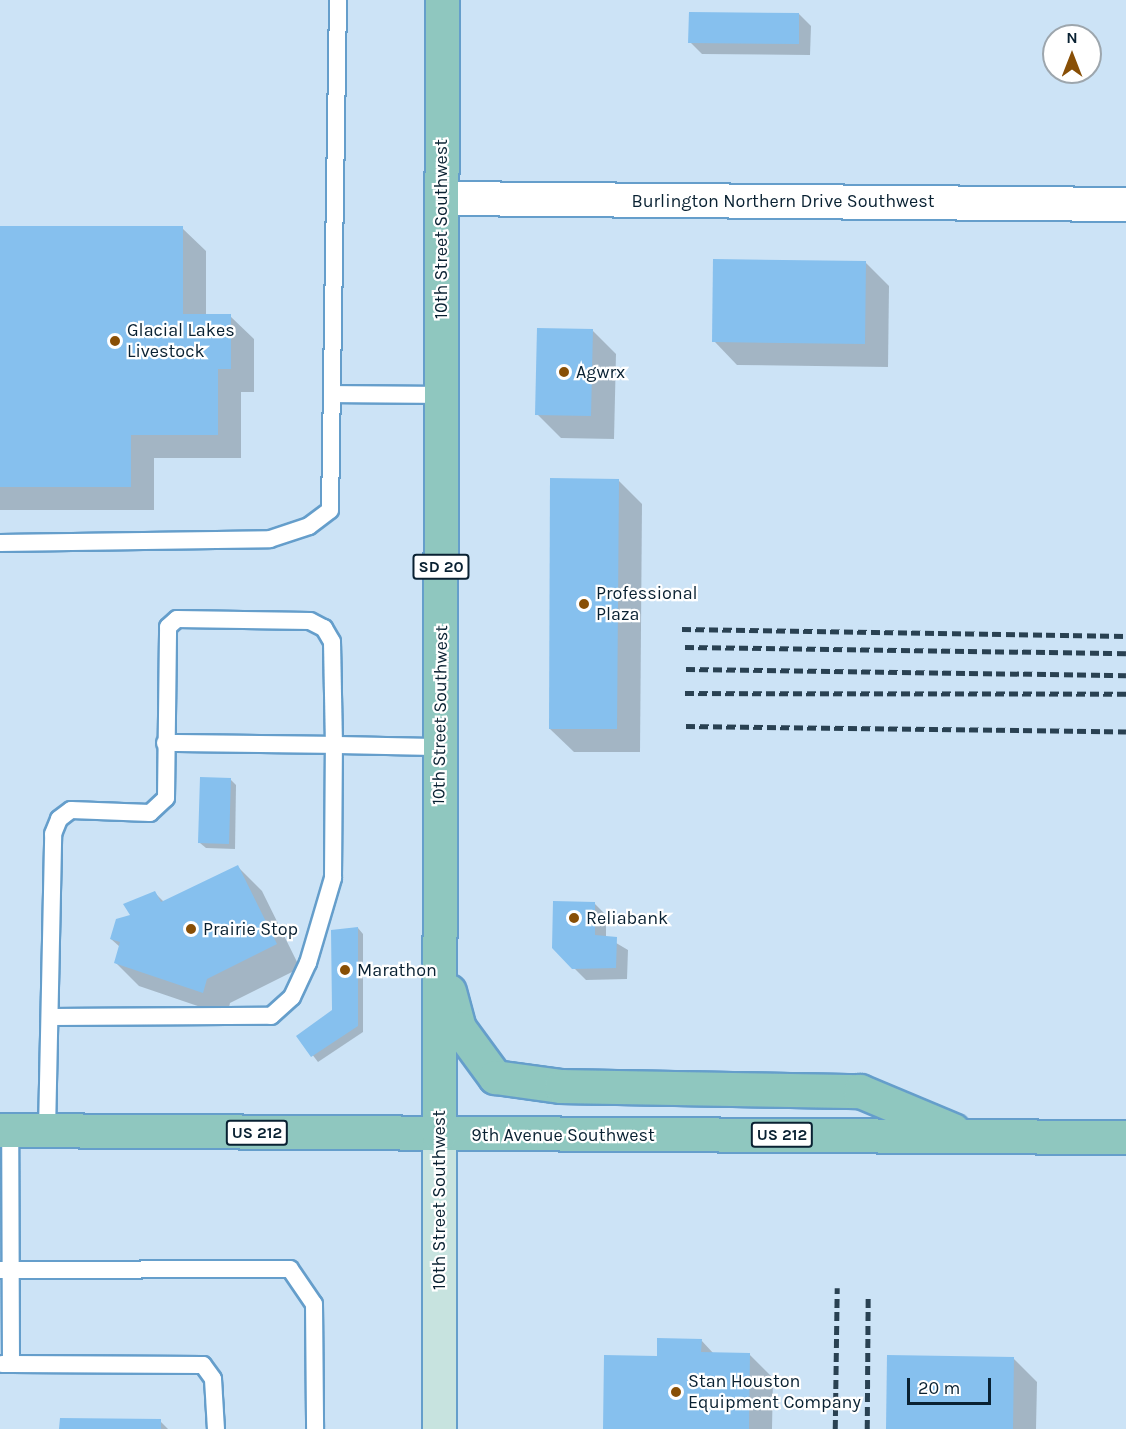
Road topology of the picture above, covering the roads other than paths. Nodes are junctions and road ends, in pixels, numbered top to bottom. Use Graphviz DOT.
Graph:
graph roads {
  1 [pos="338,0"];
  2 [pos="442,0"];
  3 [pos="441,198"];
  4 [pos="1126,204"];
  5 [pos="332,394"];
  6 [pos="441,395"];
  7 [pos="0,543"];
  8 [pos="165,743"];
  9 [pos="334,745"];
  10 [pos="438,747"];
  11 [pos="440,955"];
  12 [pos="50,1017"];
  13 [pos="5,1130"];
  14 [pos="47,1131"];
  15 [pos="439,1135"];
  16 [pos="966,1136"];
  17 [pos="1126,1137"];
  18 [pos="5,1270"];
  19 [pos="6,1364"];
  20 [pos="216,1429"];
  21 [pos="315,1429"];
  22 [pos="439,1429"];
  1 -- 5 [label="lane"];
  2 -- 3 [label="main road, 10th Street Southwest / SD 20"];
  3 -- 4 [label="street, Burlington Northern Drive Southwest"];
  3 -- 6 [label="main road, 10th Street Southwest / SD 20"];
  5 -- 6 [label="lane"];
  5 -- 7 [label="lane"];
  6 -- 10 [label="main road, 10th Street Southwest / SD 20"];
  8 -- 9 [label="lane"];
  8 -- 9 [label="lane"];
  8 -- 12 [label="lane"];
  9 -- 10 [label="lane"];
  9 -- 12 [label="lane"];
  10 -- 11 [label="main road, 10th Street Southwest / SD 20"];
  11 -- 15 [label="main road, 10th Street Southwest / SD 20"];
  11 -- 16 [label="main road"];
  12 -- 14 [label="lane"];
  13 -- 14 [label="main road, 9th Avenue Southwest / US 212"];
  13 -- 18 [label="lane"];
  14 -- 15 [label="main road, 9th Avenue Southwest / US 212"];
  15 -- 16 [label="main road, 9th Avenue Southwest / US 212"];
  15 -- 22 [label="main road, 10th Street Southwest"];
  16 -- 17 [label="main road, 9th Avenue Southwest / US 212"];
  18 -- 19 [label="lane"];
  18 -- 21 [label="lane"];
  19 -- 20 [label="lane"];
}
